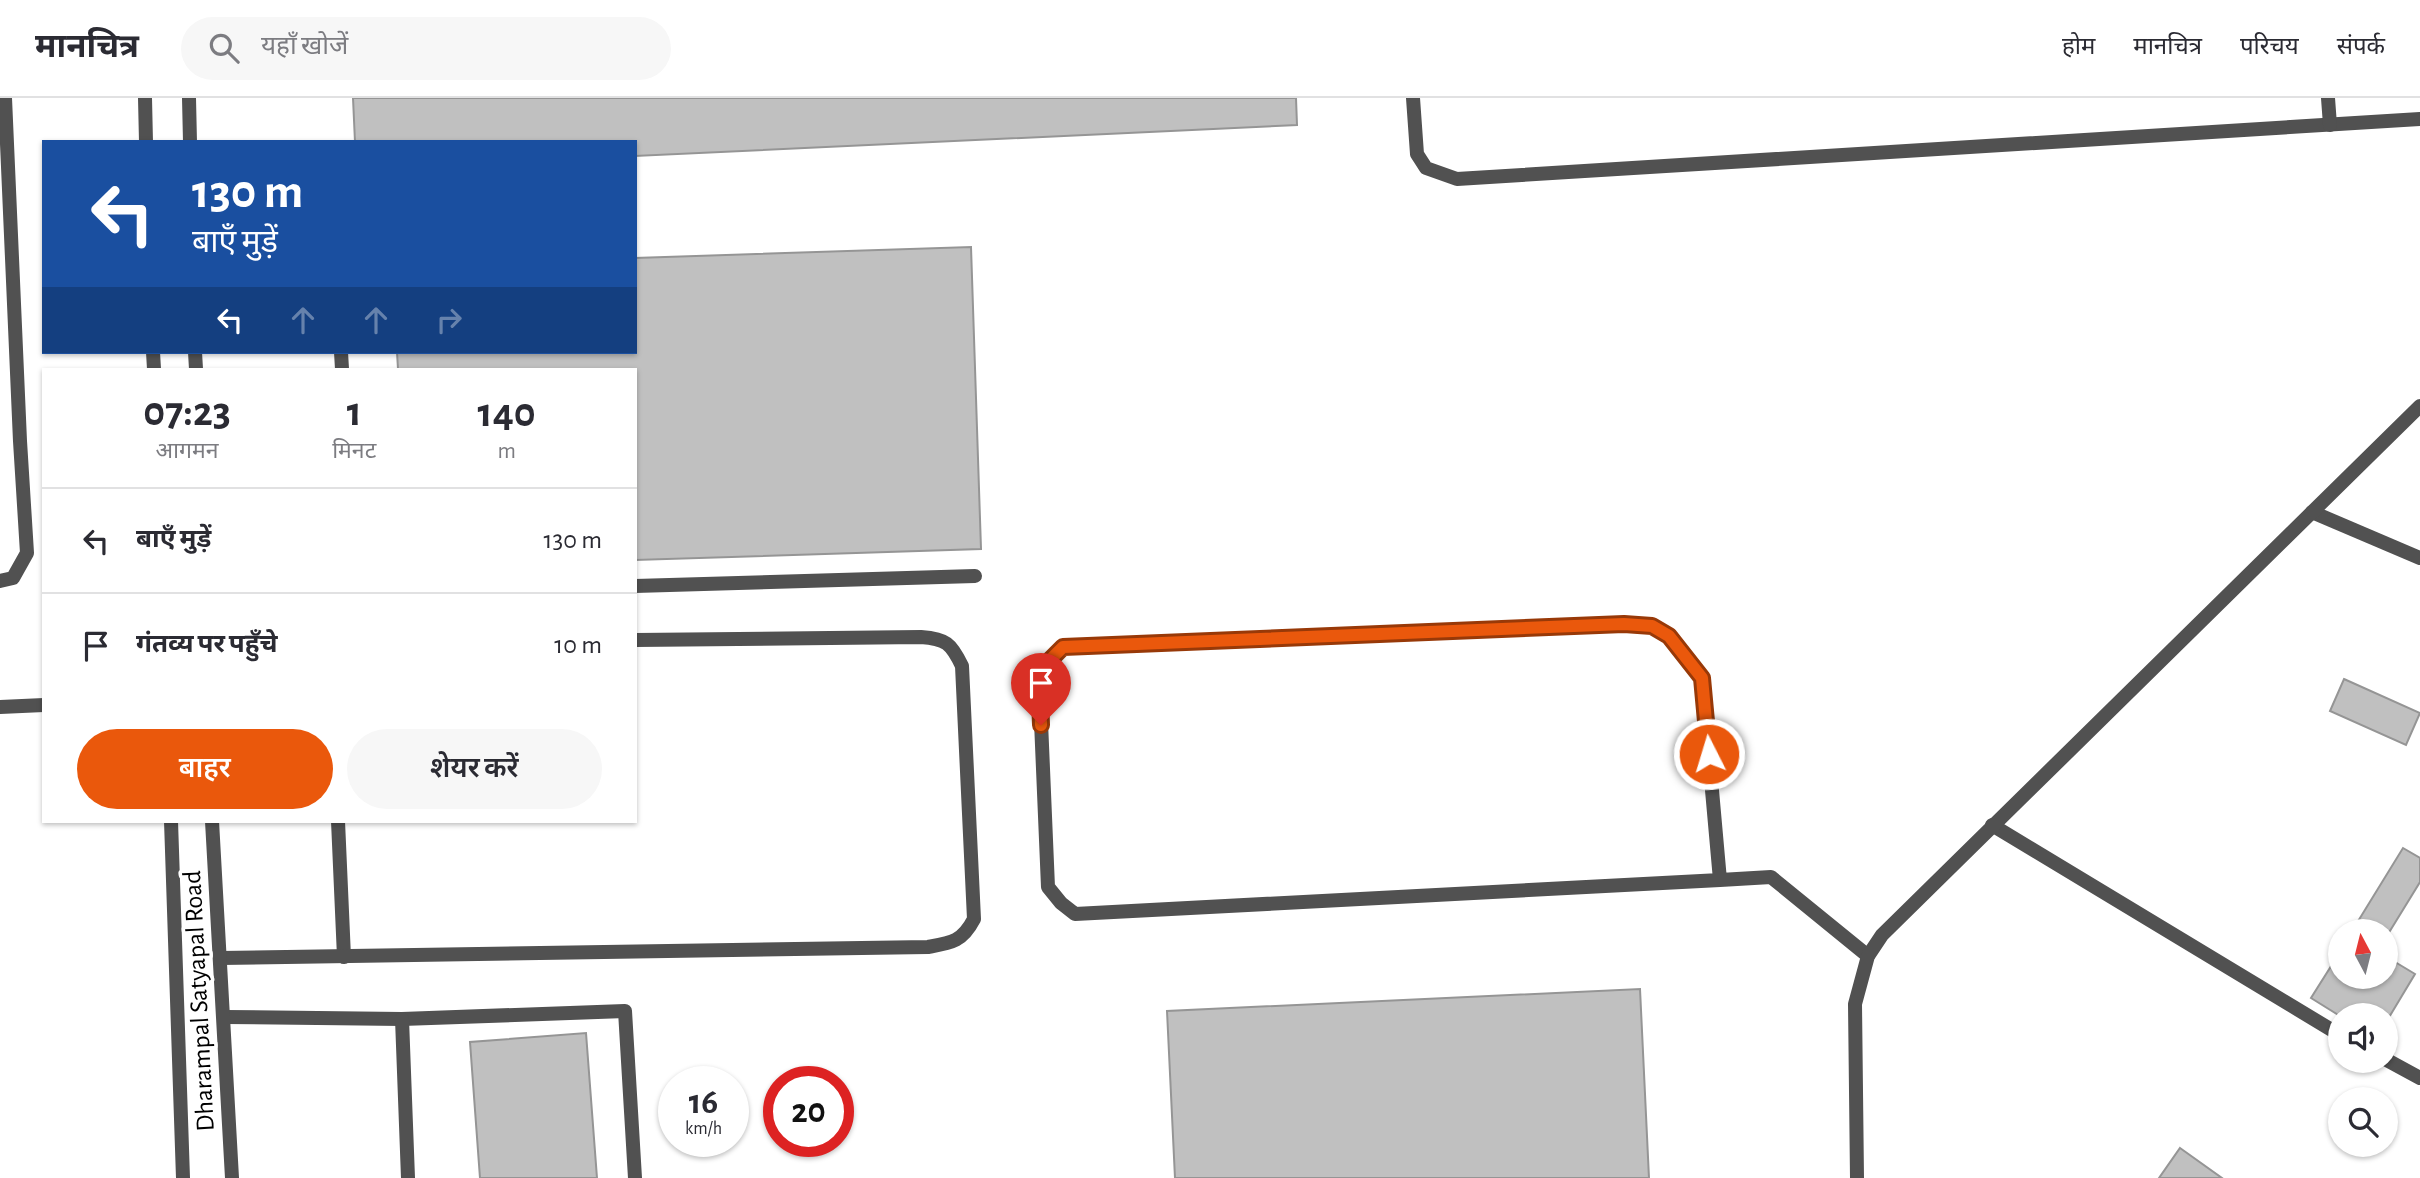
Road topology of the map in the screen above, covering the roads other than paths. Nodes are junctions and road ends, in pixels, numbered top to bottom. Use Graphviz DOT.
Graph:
graph roads {
  1 [pos="5,98"];
  2 [pos="145,98"];
  3 [pos="188,98"];
  4 [pos="1413,98"];
  5 [pos="2328,98"];
  6 [pos="2420,119"];
  7 [pos="2330,125"];
  8 [pos="146,140"];
  9 [pos="190,140"];
  10 [pos="2420,406"];
  11 [pos="2312,512"];
  12 [pos="2420,558"];
  13 [pos="975,576"];
  14 [pos="0,581"];
  15 [pos="637,586"];
  16 [pos="637,640"];
  17 [pos="42,705"];
  18 [pos="0,707"];
  19 [pos="171,823"];
  20 [pos="212,823"];
  21 [pos="338,823"];
  22 [pos="1992,825"];
  23 [pos="1720,880"];
  24 [pos="1868,956"];
  25 [pos="344,957"];
  26 [pos="221,958"];
  27 [pos="225,1017"];
  28 [pos="402,1019"];
  29 [pos="2328,1028"];
  30 [pos="2398,1066"];
  31 [pos="2420,1078"];
  32 [pos="183,1178"];
  33 [pos="232,1178"];
  34 [pos="408,1178"];
  35 [pos="635,1178"];
  36 [pos="1857,1178"];
  1 -- 14 [label="street"];
  2 -- 8 [label="street"];
  3 -- 9 [label="street"];
  4 -- 7 [label="street"];
  5 -- 7 [label="street"];
  6 -- 7 [label="street"];
  10 -- 11 [label="street"];
  11 -- 12 [label="street"];
  11 -- 22 [label="street"];
  13 -- 15 [label="street"];
  16 -- 25 [label="street"];
  17 -- 18 [label="street"];
  19 -- 32 [label="street, Dharampal Satyapal Road"];
  20 -- 26 [label="street, Dharampal Satyapal Road"];
  21 -- 25 [label="street"];
  22 -- 24 [label="street"];
  22 -- 29 [label="street"];
  23 -- 23 [label="street"];
  23 -- 24 [label="street"];
  24 -- 36 [label="street"];
  25 -- 26 [label="street"];
  26 -- 27 [label="street, Dharampal Satyapal Road"];
  27 -- 28 [label="street"];
  27 -- 33 [label="street, Dharampal Satyapal Road"];
  28 -- 34 [label="street"];
  28 -- 35 [label="street"];
  30 -- 31 [label="street"];
}
